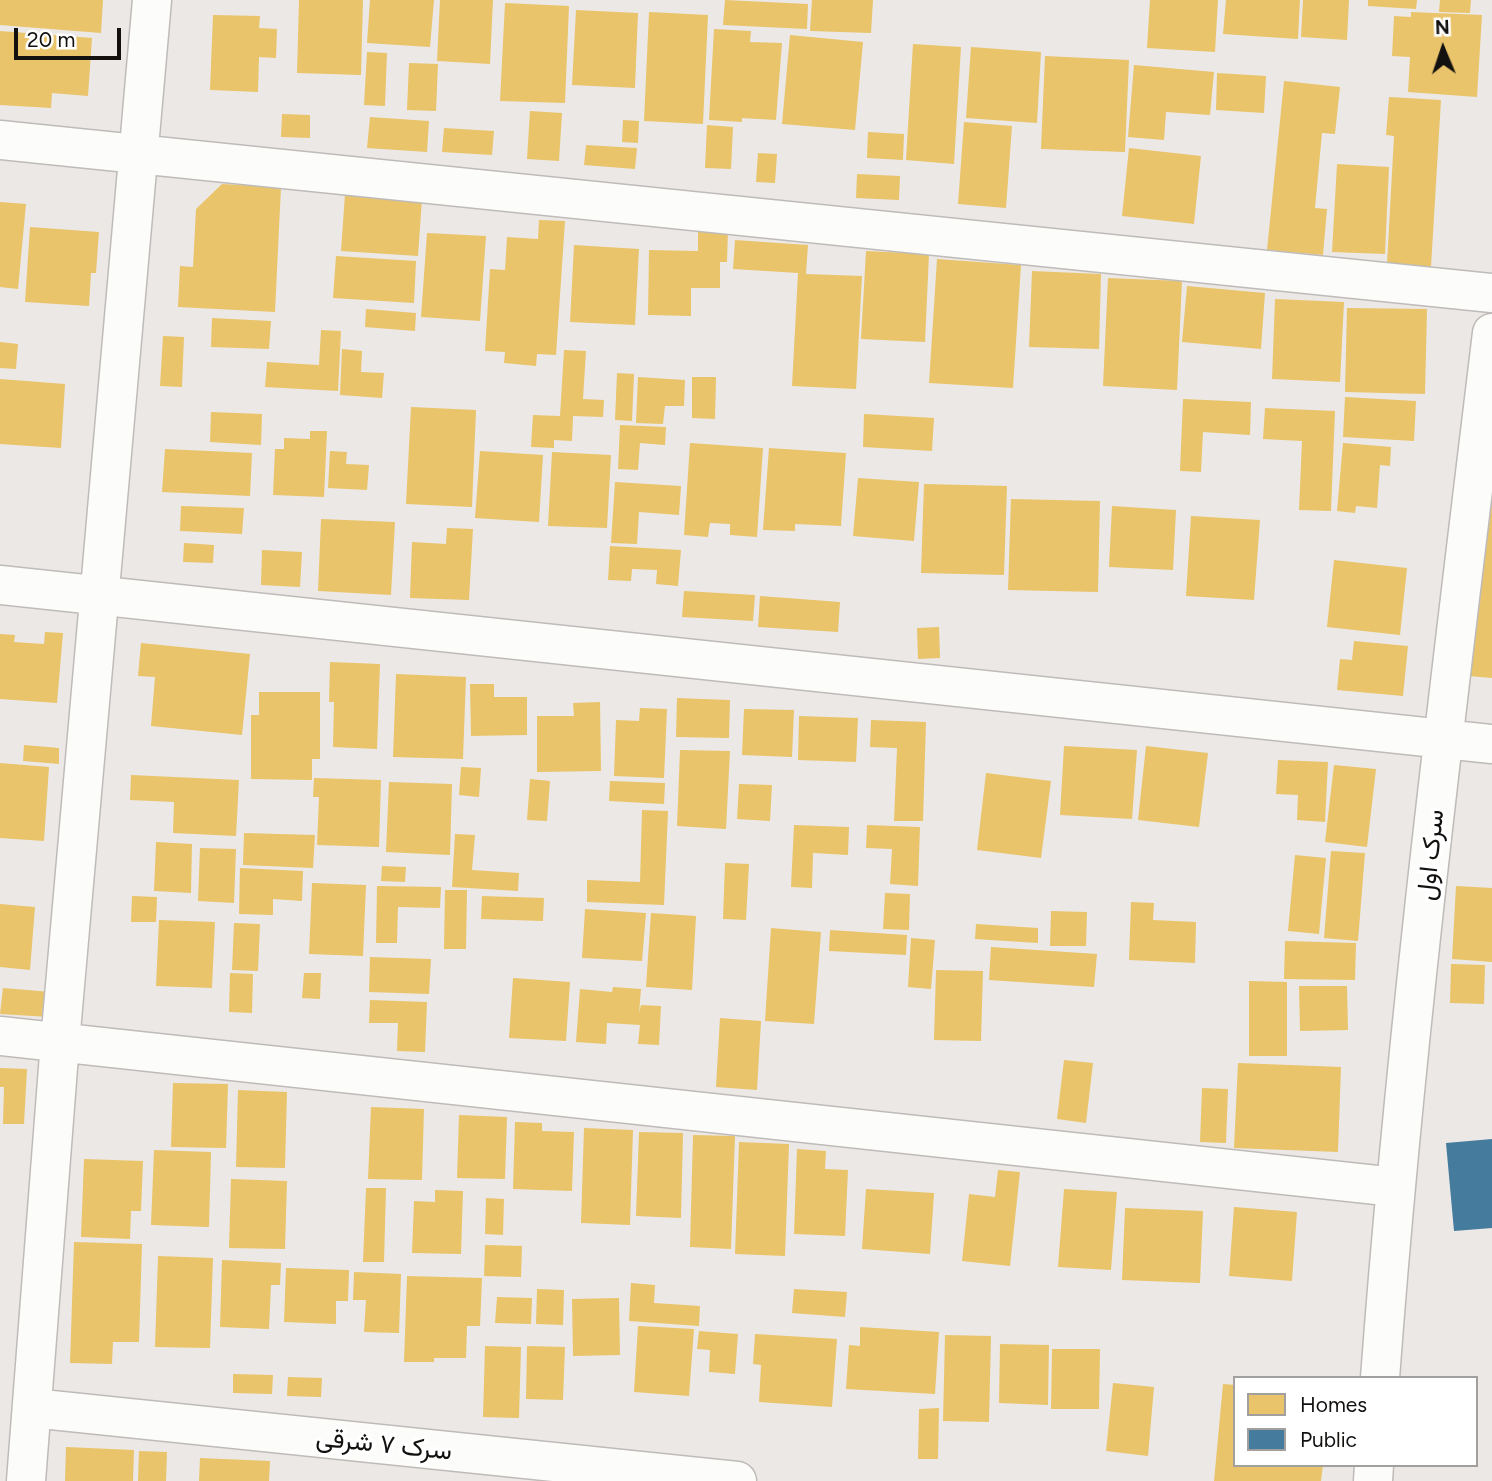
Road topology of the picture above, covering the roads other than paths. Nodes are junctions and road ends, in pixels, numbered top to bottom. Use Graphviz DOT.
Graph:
graph roads {
  1 [pos="152,0"];
  2 [pos="0,140"];
  3 [pos="140,155"];
  4 [pos="1492,293"];
  5 [pos="1492,333"];
  6 [pos="0,585"];
  7 [pos="99,595"];
  8 [pos="1443,737"];
  9 [pos="1492,744"];
  10 [pos="0,1036"];
  11 [pos="60,1042"];
  12 [pos="1395,1187"];
  13 [pos="1380,1376"];
  14 [pos="21,1425"];
  15 [pos="26,1481"];
  16 [pos="737,1481"];
  1 -- 3 [label="street"];
  2 -- 3 [label="street"];
  3 -- 4 [label="street"];
  3 -- 7 [label="street"];
  5 -- 8 [label="street, سرک‌ اول"];
  6 -- 7 [label="street"];
  7 -- 8 [label="street"];
  7 -- 11 [label="street"];
  8 -- 9 [label="street"];
  8 -- 12 [label="street, سرک‌ اول"];
  10 -- 11 [label="street"];
  11 -- 12 [label="street"];
  11 -- 14 [label="street"];
  12 -- 13 [label="street, سرک‌ اول"];
  14 -- 15 [label="street"];
  14 -- 16 [label="street, سرک ۷ شرقی"];
}
